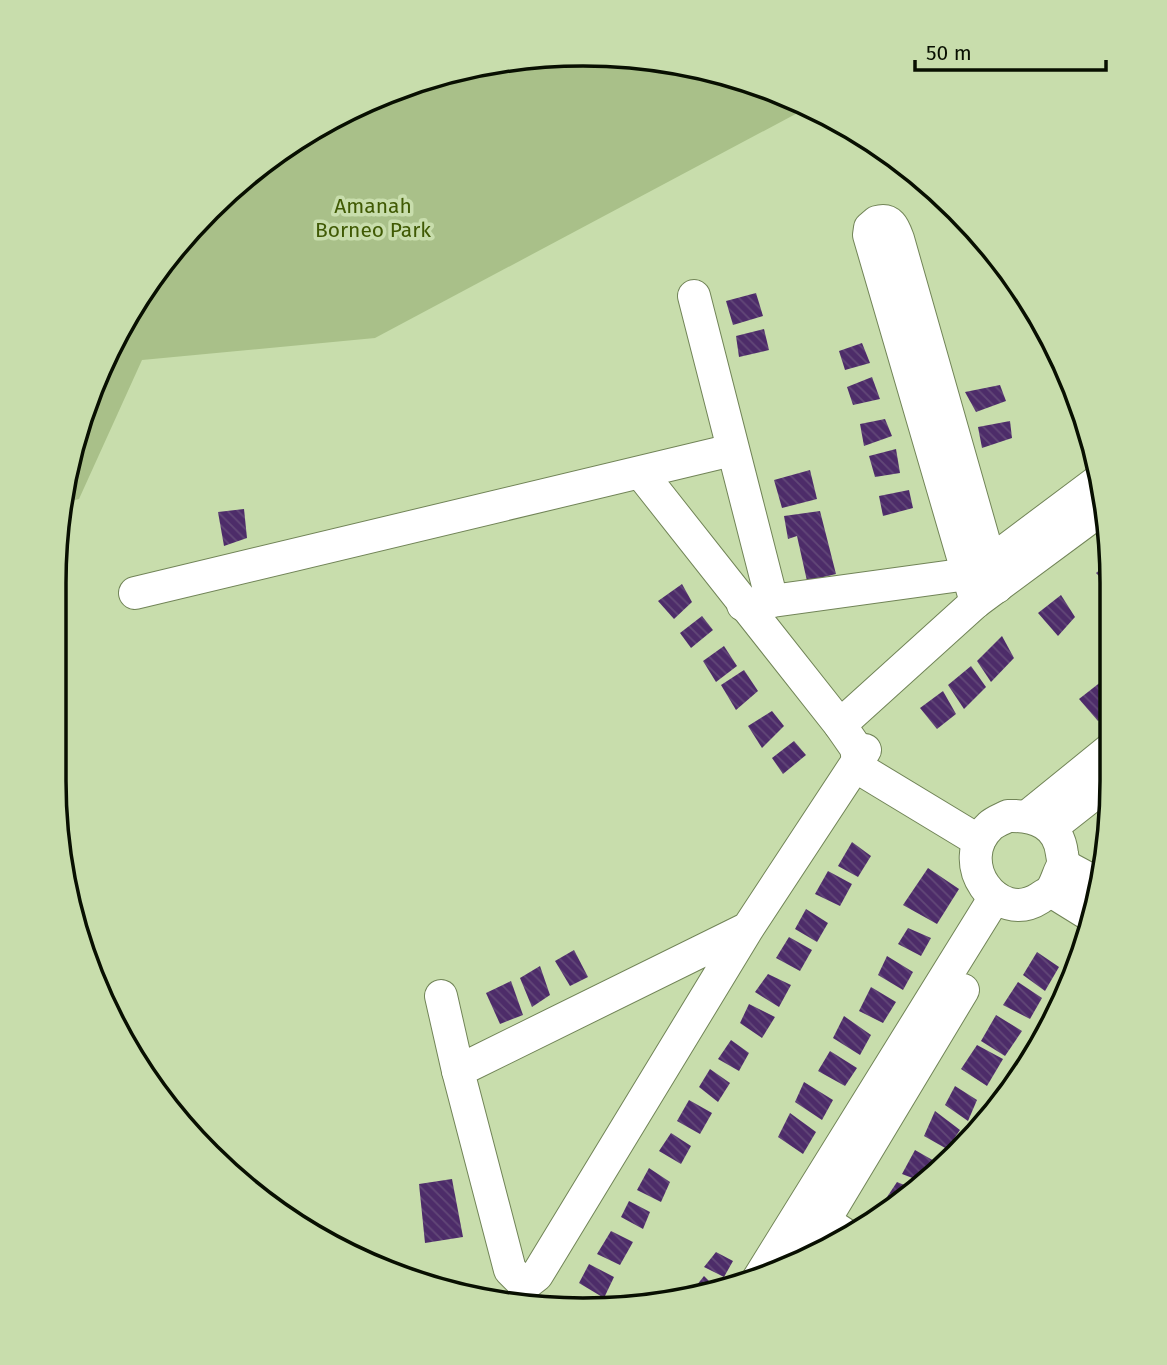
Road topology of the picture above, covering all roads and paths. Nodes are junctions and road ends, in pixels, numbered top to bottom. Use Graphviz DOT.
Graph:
graph roads {
  1 [pos="694,296"];
  2 [pos="732,450"];
  3 [pos="641,473"];
  4 [pos="1092,487"];
  5 [pos="1095,513"];
  6 [pos="983,581"];
  7 [pos="135,593"];
  8 [pos="758,603"];
  9 [pos="854,746"];
  10 [pos="1100,760"];
  11 [pos="1100,787"];
  12 [pos="1040,821"];
  13 [pos="985,833"];
  14 [pos="1057,878"];
  15 [pos="1090,885"];
  16 [pos="1005,901"];
  17 [pos="1085,908"];
  18 [pos="748,928"];
  19 [pos="441,996"];
  20 [pos="458,1071"];
  21 [pos="816,1236"];
  22 [pos="793,1254"];
  1 -- 2 [label="street"];
  2 -- 3 [label="street"];
  2 -- 8 [label="street"];
  3 -- 7 [label="street"];
  3 -- 8 [label="street"];
  4 -- 6 [label="street"];
  5 -- 6 [label="street"];
  6 -- 6 [label="street"];
  6 -- 8 [label="street"];
  6 -- 9 [label="street"];
  8 -- 9 [label="street"];
  9 -- 13 [label="street"];
  9 -- 18 [label="street"];
  10 -- 12 [label="street"];
  11 -- 12 [label="street"];
  12 -- 13 [label="street"];
  12 -- 14 [label="street"];
  13 -- 16 [label="street"];
  14 -- 15 [label="street"];
  14 -- 16 [label="street"];
  14 -- 17 [label="street"];
  16 -- 21 [label="street"];
  18 -- 20 [label="street"];
  18 -- 20 [label="street"];
  19 -- 20 [label="street"];
  21 -- 22 [label="street"];
}
